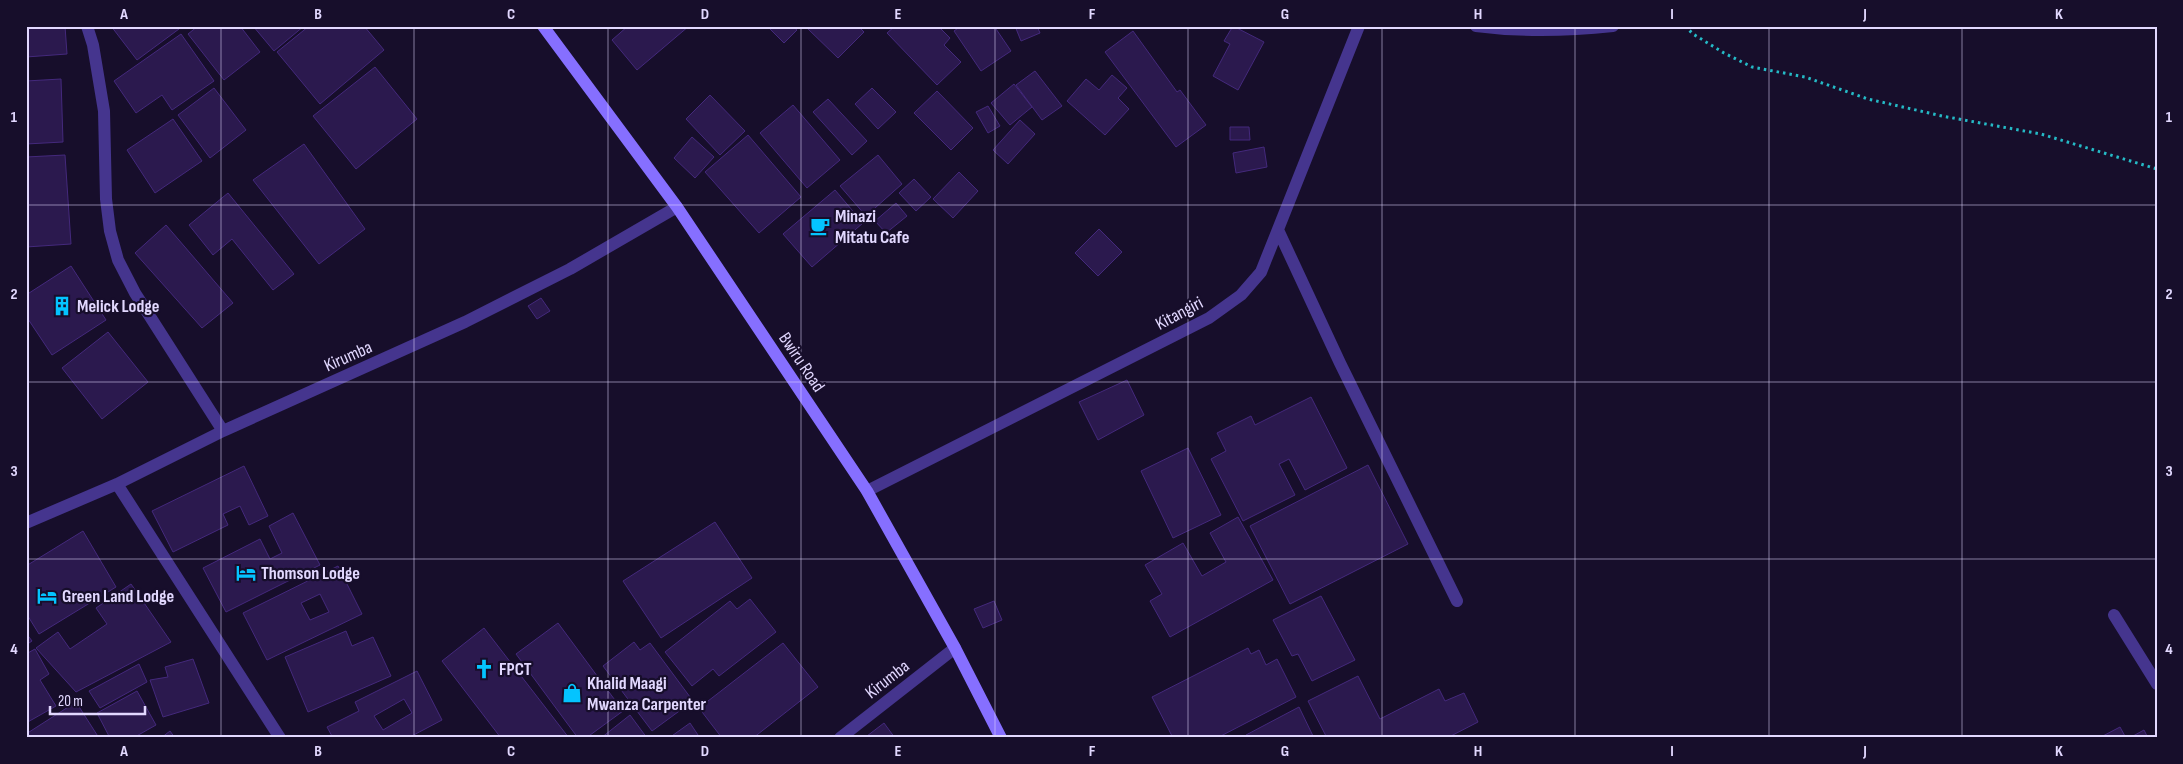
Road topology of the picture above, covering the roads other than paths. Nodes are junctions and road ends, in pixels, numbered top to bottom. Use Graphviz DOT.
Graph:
graph roads {
  1 [pos="87,26"];
  2 [pos="543,26"];
  3 [pos="1359,26"];
  4 [pos="1476,26"];
  5 [pos="1613,26"];
  6 [pos="678,207"];
  7 [pos="1279,232"];
  8 [pos="223,431"];
  9 [pos="117,484"];
  10 [pos="868,491"];
  11 [pos="28,518"];
  12 [pos="1457,601"];
  13 [pos="2114,615"];
  14 [pos="955,648"];
  15 [pos="2157,684"];
  16 [pos="280,738"];
  17 [pos="840,738"];
  18 [pos="1002,738"];
  1 -- 8 [label="street"];
  2 -- 6 [label="main road, Bwiru Road"];
  3 -- 7 [label="street, Kitangiri"];
  4 -- 5 [label="street"];
  6 -- 8 [label="street, Kirumba"];
  6 -- 10 [label="main road, Bwiru Road"];
  7 -- 10 [label="street, Kitangiri"];
  7 -- 12 [label="street"];
  8 -- 9 [label="street, Kirumba"];
  9 -- 11 [label="street, Kirumba"];
  9 -- 16 [label="street"];
  10 -- 14 [label="main road, Bwiru Road"];
  13 -- 15 [label="street"];
  14 -- 17 [label="street, Kirumba"];
  14 -- 18 [label="main road, Bwiru Road"];
}
